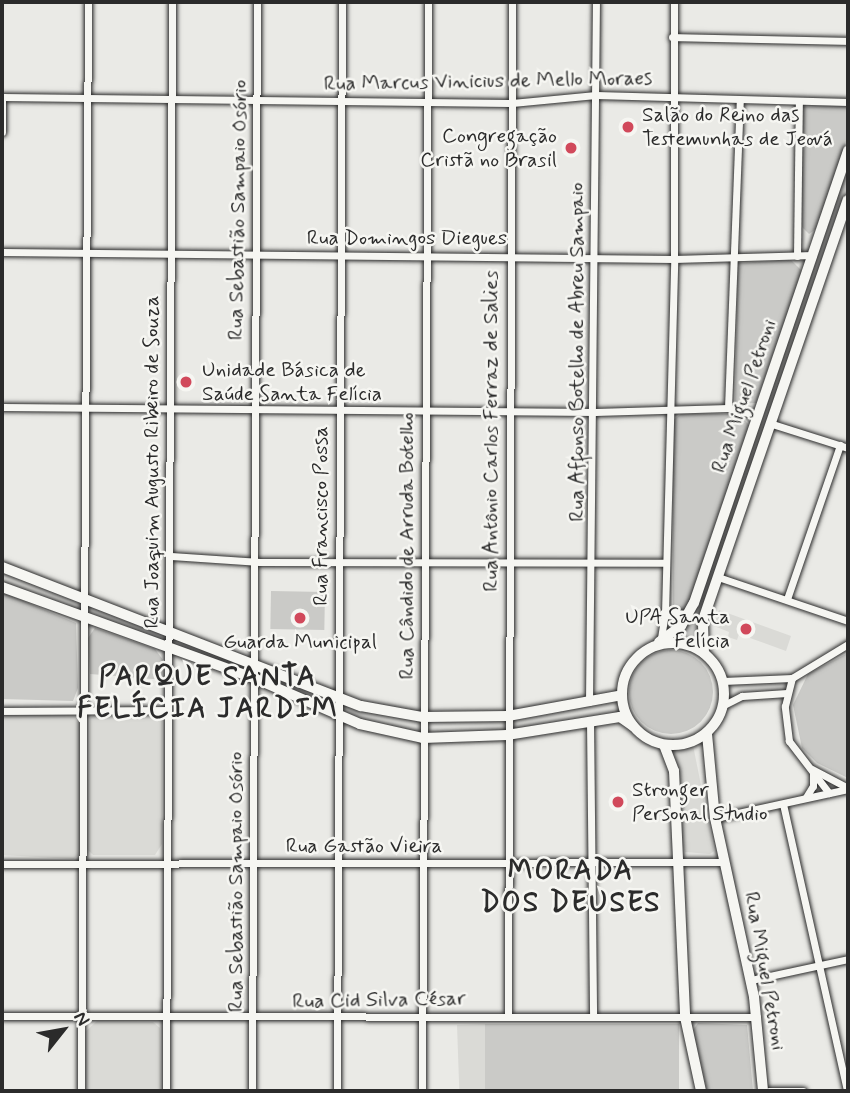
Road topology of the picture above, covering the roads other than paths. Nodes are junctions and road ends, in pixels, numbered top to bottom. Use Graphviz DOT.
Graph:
graph roads {
  1 [pos="88,2"];
  2 [pos="172,2"];
  3 [pos="257,2"];
  4 [pos="342,2"];
  5 [pos="428,2"];
  6 [pos="512,2"];
  7 [pos="596,2"];
  8 [pos="674,2"];
  9 [pos="672,37"];
  10 [pos="848,41"];
  11 [pos="596,95"];
  12 [pos="2,97"];
  13 [pos="670,97"];
  14 [pos="87,100"];
  15 [pos="256,100"];
  16 [pos="740,100"];
  17 [pos="172,101"];
  18 [pos="341,101"];
  19 [pos="800,101"];
  20 [pos="848,102"];
  21 [pos="428,103"];
  22 [pos="512,103"];
  23 [pos="2,132"];
  24 [pos="848,150"];
  25 [pos="848,200"];
  26 [pos="844,227"];
  27 [pos="2,252"];
  28 [pos="85,252"];
  29 [pos="256,254"];
  30 [pos="340,254"];
  31 [pos="170,255"];
  32 [pos="426,255"];
  33 [pos="813,255"];
  34 [pos="509,256"];
  35 [pos="797,256"];
  36 [pos="596,257"];
  37 [pos="734,258"];
  38 [pos="674,259"];
  39 [pos="2,407"];
  40 [pos="170,407"];
  41 [pos="253,407"];
  42 [pos="84,408"];
  43 [pos="729,408"];
  44 [pos="339,409"];
  45 [pos="425,409"];
  46 [pos="511,410"];
  47 [pos="669,411"];
  48 [pos="595,412"];
  49 [pos="757,415"];
  50 [pos="772,424"];
  51 [pos="844,446"];
  52 [pos="171,556"];
  53 [pos="254,558"];
  54 [pos="339,562"];
  55 [pos="509,563"];
  56 [pos="666,563"];
  57 [pos="424,564"];
  58 [pos="593,564"];
  59 [pos="2,567"];
  60 [pos="718,577"];
  61 [pos="2,587"];
  62 [pos="82,595"];
  63 [pos="788,599"];
  64 [pos="666,614"];
  65 [pos="81,615"];
  66 [pos="688,616"];
  67 [pos="848,621"];
  68 [pos="170,629"];
  69 [pos="659,642"];
  70 [pos="848,644"];
  71 [pos="169,650"];
  72 [pos="704,653"];
  73 [pos="254,661"];
  74 [pos="792,678"];
  75 [pos="256,679"];
  76 [pos="723,681"];
  77 [pos="787,693"];
  78 [pos="337,695"];
  79 [pos="622,695"];
  80 [pos="589,702"];
  81 [pos="724,705"];
  82 [pos="85,709"];
  83 [pos="168,709"];
  84 [pos="2,711"];
  85 [pos="340,714"];
  86 [pos="508,716"];
  87 [pos="423,717"];
  88 [pos="590,720"];
  89 [pos="633,726"];
  90 [pos="707,734"];
  91 [pos="507,735"];
  92 [pos="423,738"];
  93 [pos="664,745"];
  94 [pos="810,770"];
  95 [pos="848,789"];
  96 [pos="829,793"];
  97 [pos="804,799"];
  98 [pos="783,804"];
  99 [pos="715,818"];
  100 [pos="252,862"];
  101 [pos="725,862"];
  102 [pos="166,863"];
  103 [pos="590,863"];
  104 [pos="677,863"];
  105 [pos="2,864"];
  106 [pos="83,864"];
  107 [pos="422,864"];
  108 [pos="506,864"];
  109 [pos="337,865"];
  110 [pos="848,959"];
  111 [pos="819,965"];
  112 [pos="751,980"];
  113 [pos="508,1015"];
  114 [pos="2,1016"];
  115 [pos="165,1016"];
  116 [pos="593,1016"];
  117 [pos="83,1017"];
  118 [pos="338,1017"];
  119 [pos="422,1017"];
  120 [pos="685,1017"];
  121 [pos="757,1017"];
  122 [pos="252,1019"];
  123 [pos="769,1090"];
  124 [pos="81,1091"];
  125 [pos="166,1091"];
  126 [pos="252,1091"];
  127 [pos="337,1091"];
  128 [pos="422,1091"];
  129 [pos="701,1091"];
  130 [pos="803,1091"];
  131 [pos="847,1091"];
  1 -- 14 [label="street"];
  2 -- 17 [label="street, Rua Joaquim Augusto Ribeiro de Souza"];
  3 -- 15 [label="street, Rua Sebastião Sampaio Osório"];
  4 -- 18 [label="street, Rua Francisco Possa"];
  5 -- 21 [label="street, Rua Cândido de Arruda Botelho"];
  6 -- 22 [label="street, Rua Antônio Carlos Ferraz de Salies"];
  7 -- 11 [label="street, Rua Affonso Botelho de Abreu Sampaio"];
  8 -- 9 [label="street"];
  9 -- 10 [label="street"];
  9 -- 13 [label="street"];
  11 -- 13 [label="street, Rua Marcus Vinicius de Mello Moraes"];
  11 -- 22 [label="street, Rua Marcus Vinicius de Mello Moraes"];
  11 -- 36 [label="street, Rua Affonso Botelho de Abreu Sampaio"];
  12 -- 14 [label="street, Rua Marcus Vinicius de Mello Moraes"];
  12 -- 23 [label="street"];
  13 -- 16 [label="street, Rua Marcus Vinicius de Mello Moraes"];
  13 -- 38 [label="street"];
  14 -- 17 [label="street, Rua Marcus Vinicius de Mello Moraes"];
  14 -- 28 [label="street"];
  15 -- 17 [label="street, Rua Marcus Vinicius de Mello Moraes"];
  15 -- 18 [label="street, Rua Marcus Vinicius de Mello Moraes"];
  15 -- 29 [label="street, Rua Sebastião Sampaio Osório"];
  16 -- 19 [label="street, Rua Marcus Vinicius de Mello Moraes"];
  16 -- 37 [label="street"];
  17 -- 31 [label="street, Rua Joaquim Augusto Ribeiro de Souza"];
  18 -- 21 [label="street, Rua Marcus Vinicius de Mello Moraes"];
  18 -- 30 [label="street, Rua Francisco Possa"];
  19 -- 20 [label="street, Rua Marcus Vinicius de Mello Moraes"];
  19 -- 35 [label="street"];
  21 -- 22 [label="street, Rua Marcus Vinicius de Mello Moraes"];
  21 -- 32 [label="street, Rua Cândido de Arruda Botelho"];
  22 -- 34 [label="street, Rua Antônio Carlos Ferraz de Salies"];
  24 -- 33 [label="main road, Rua Miguel Petroni"];
  25 -- 26 [label="main road, Rua Miguel Petroni"];
  26 -- 50 [label="main road, Rua Miguel Petroni"];
  27 -- 28 [label="street, Rua Domingos Diegues"];
  28 -- 31 [label="street, Rua Domingos Diegues"];
  28 -- 42 [label="street"];
  29 -- 30 [label="street, Rua Domingos Diegues"];
  29 -- 31 [label="street, Rua Domingos Diegues"];
  29 -- 41 [label="street, Rua Sebastião Sampaio Osório"];
  30 -- 32 [label="street, Rua Domingos Diegues"];
  30 -- 44 [label="street, Rua Francisco Possa"];
  31 -- 40 [label="street, Rua Joaquim Augusto Ribeiro de Souza"];
  32 -- 34 [label="street, Rua Domingos Diegues"];
  32 -- 45 [label="street, Rua Cândido de Arruda Botelho"];
  33 -- 35 [label="street, Rua Domingos Diegues"];
  33 -- 49 [label="main road, Rua Miguel Petroni"];
  34 -- 36 [label="street, Rua Domingos Diegues"];
  34 -- 46 [label="street, Rua Antônio Carlos Ferraz de Salies"];
  35 -- 37 [label="street, Rua Domingos Diegues"];
  36 -- 38 [label="street, Rua Domingos Diegues"];
  36 -- 48 [label="street, Rua Affonso Botelho de Abreu Sampaio"];
  37 -- 38 [label="street, Rua Domingos Diegues"];
  37 -- 43 [label="street"];
  38 -- 47 [label="street"];
  39 -- 42 [label="street"];
  40 -- 41 [label="street"];
  40 -- 42 [label="street"];
  40 -- 52 [label="street, Rua Joaquim Augusto Ribeiro de Souza"];
  41 -- 44 [label="street"];
  41 -- 53 [label="street, Rua Sebastião Sampaio Osório"];
  42 -- 62 [label="street"];
  43 -- 47 [label="street"];
  43 -- 49 [label="street"];
  44 -- 45 [label="street"];
  44 -- 54 [label="street, Rua Francisco Possa"];
  45 -- 46 [label="street"];
  45 -- 57 [label="street, Rua Cândido de Arruda Botelho"];
  46 -- 48 [label="street"];
  46 -- 55 [label="street, Rua Antônio Carlos Ferraz de Salies"];
  47 -- 48 [label="street"];
  47 -- 56 [label="street"];
  48 -- 58 [label="street, Rua Affonso Botelho de Abreu Sampaio"];
  49 -- 66 [label="main road, Rua Miguel Petroni"];
  50 -- 51 [label="street"];
  50 -- 60 [label="main road, Rua Miguel Petroni"];
  51 -- 63 [label="street"];
  52 -- 53 [label="street"];
  52 -- 68 [label="street, Rua Joaquim Augusto Ribeiro de Souza"];
  53 -- 54 [label="street"];
  53 -- 73 [label="street, Rua Sebastião Sampaio Osório"];
  54 -- 57 [label="street"];
  54 -- 78 [label="street, Rua Francisco Possa"];
  55 -- 57 [label="street"];
  55 -- 58 [label="street"];
  55 -- 86 [label="street, Rua Antônio Carlos Ferraz de Salies"];
  56 -- 58 [label="street"];
  56 -- 64 [label="street"];
  57 -- 87 [label="street, Rua Cândido de Arruda Botelho"];
  58 -- 80 [label="street, Rua Affonso Botelho de Abreu Sampaio"];
  59 -- 62 [label="main road"];
  60 -- 63 [label="street"];
  60 -- 72 [label="main road, Rua Miguel Petroni"];
  61 -- 65 [label="main road"];
  62 -- 65 [label="street"];
  62 -- 68 [label="main road"];
  63 -- 67 [label="street"];
  64 -- 66 [label="main road"];
  64 -- 69 [label="street"];
  65 -- 71 [label="main road"];
  65 -- 82 [label="street"];
  66 -- 69 [label="main road, Rua Miguel Petroni"];
  68 -- 71 [label="street, Rua Joaquim Augusto Ribeiro de Souza"];
  68 -- 73 [label="main road"];
  69 -- 72 [label="main road"];
  69 -- 79 [label="main road"];
  70 -- 74 [label="street"];
  71 -- 75 [label="main road"];
  71 -- 83 [label="street, Rua Joaquim Augusto Ribeiro de Souza"];
  72 -- 76 [label="main road"];
  73 -- 75 [label="street, Rua Sebastião Sampaio Osório"];
  73 -- 78 [label="main road"];
  74 -- 76 [label="street"];
  74 -- 77 [label="street"];
  75 -- 85 [label="main road"];
  75 -- 100 [label="street, Rua Sebastião Sampaio Osório"];
  76 -- 81 [label="main road"];
  77 -- 81 [label="street"];
  77 -- 94 [label="street"];
  78 -- 85 [label="street, Rua Francisco Possa"];
  78 -- 87 [label="main road"];
  79 -- 80 [label="main road"];
  79 -- 89 [label="main road"];
  80 -- 86 [label="main road"];
  81 -- 90 [label="main road"];
  82 -- 83 [label="street"];
  82 -- 84 [label="street"];
  82 -- 106 [label="street"];
  83 -- 102 [label="street, Rua Joaquim Augusto Ribeiro de Souza"];
  85 -- 92 [label="main road"];
  85 -- 109 [label="street, Rua Francisco Possa"];
  86 -- 87 [label="main road"];
  86 -- 91 [label="street, Rua Antônio Carlos Ferraz de Salies"];
  87 -- 92 [label="street, Rua Cândido de Arruda Botelho"];
  88 -- 89 [label="main road"];
  88 -- 91 [label="main road"];
  88 -- 103 [label="street"];
  89 -- 93 [label="main road"];
  90 -- 93 [label="main road"];
  90 -- 99 [label="main road, Rua Miguel Petroni"];
  91 -- 92 [label="main road"];
  91 -- 108 [label="street, Rua Antônio Carlos Ferraz de Salies"];
  92 -- 107 [label="street, Rua Cândido de Arruda Botelho"];
  93 -- 104 [label="main road"];
  94 -- 95 [label="street"];
  94 -- 96 [label="street"];
  94 -- 97 [label="street"];
  95 -- 96 [label="street"];
  96 -- 97 [label="street"];
  97 -- 98 [label="street"];
  98 -- 99 [label="street"];
  98 -- 111 [label="street"];
  99 -- 101 [label="main road, Rua Miguel Petroni"];
  100 -- 102 [label="street, Rua Gastão Vieira"];
  100 -- 109 [label="street, Rua Gastão Vieira"];
  100 -- 122 [label="street, Rua Sebastião Sampaio Osório"];
  101 -- 104 [label="street, Rua Gastão Vieira"];
  101 -- 112 [label="main road, Rua Miguel Petroni"];
  102 -- 106 [label="street, Rua Gastão Vieira"];
  102 -- 115 [label="street, Rua Joaquim Augusto Ribeiro de Souza"];
  103 -- 104 [label="street, Rua Gastão Vieira"];
  103 -- 108 [label="street, Rua Gastão Vieira"];
  103 -- 116 [label="street"];
  104 -- 120 [label="main road"];
  105 -- 106 [label="street, Rua Gastão Vieira"];
  106 -- 117 [label="street"];
  107 -- 108 [label="street, Rua Gastão Vieira"];
  107 -- 109 [label="street, Rua Gastão Vieira"];
  107 -- 119 [label="street, Rua Cândido de Arruda Botelho"];
  108 -- 113 [label="street, Rua Antônio Carlos Ferraz de Salies"];
  109 -- 118 [label="street, Rua Francisco Possa"];
  110 -- 111 [label="street"];
  111 -- 112 [label="street"];
  111 -- 131 [label="street"];
  112 -- 121 [label="main road, Rua Miguel Petroni"];
  113 -- 116 [label="street, Rua Cid Silva César"];
  113 -- 119 [label="street, Rua Cid Silva César"];
  114 -- 117 [label="street, Rua Cid Silva César"];
  115 -- 117 [label="street, Rua Cid Silva César"];
  115 -- 122 [label="street, Rua Cid Silva César"];
  115 -- 125 [label="street, Rua Joaquim Augusto Ribeiro de Souza"];
  116 -- 120 [label="street, Rua Cid Silva César"];
  117 -- 124 [label="street"];
  118 -- 119 [label="street, Rua Cid Silva César"];
  118 -- 122 [label="street, Rua Cid Silva César"];
  118 -- 127 [label="street, Rua Francisco Possa"];
  119 -- 128 [label="street, Rua Cândido de Arruda Botelho"];
  120 -- 121 [label="street, Rua Cid Silva César"];
  120 -- 129 [label="main road"];
  121 -- 123 [label="main road, Rua Miguel Petroni"];
  122 -- 126 [label="street, Rua Sebastião Sampaio Osório"];
  123 -- 130 [label="street"];
}
